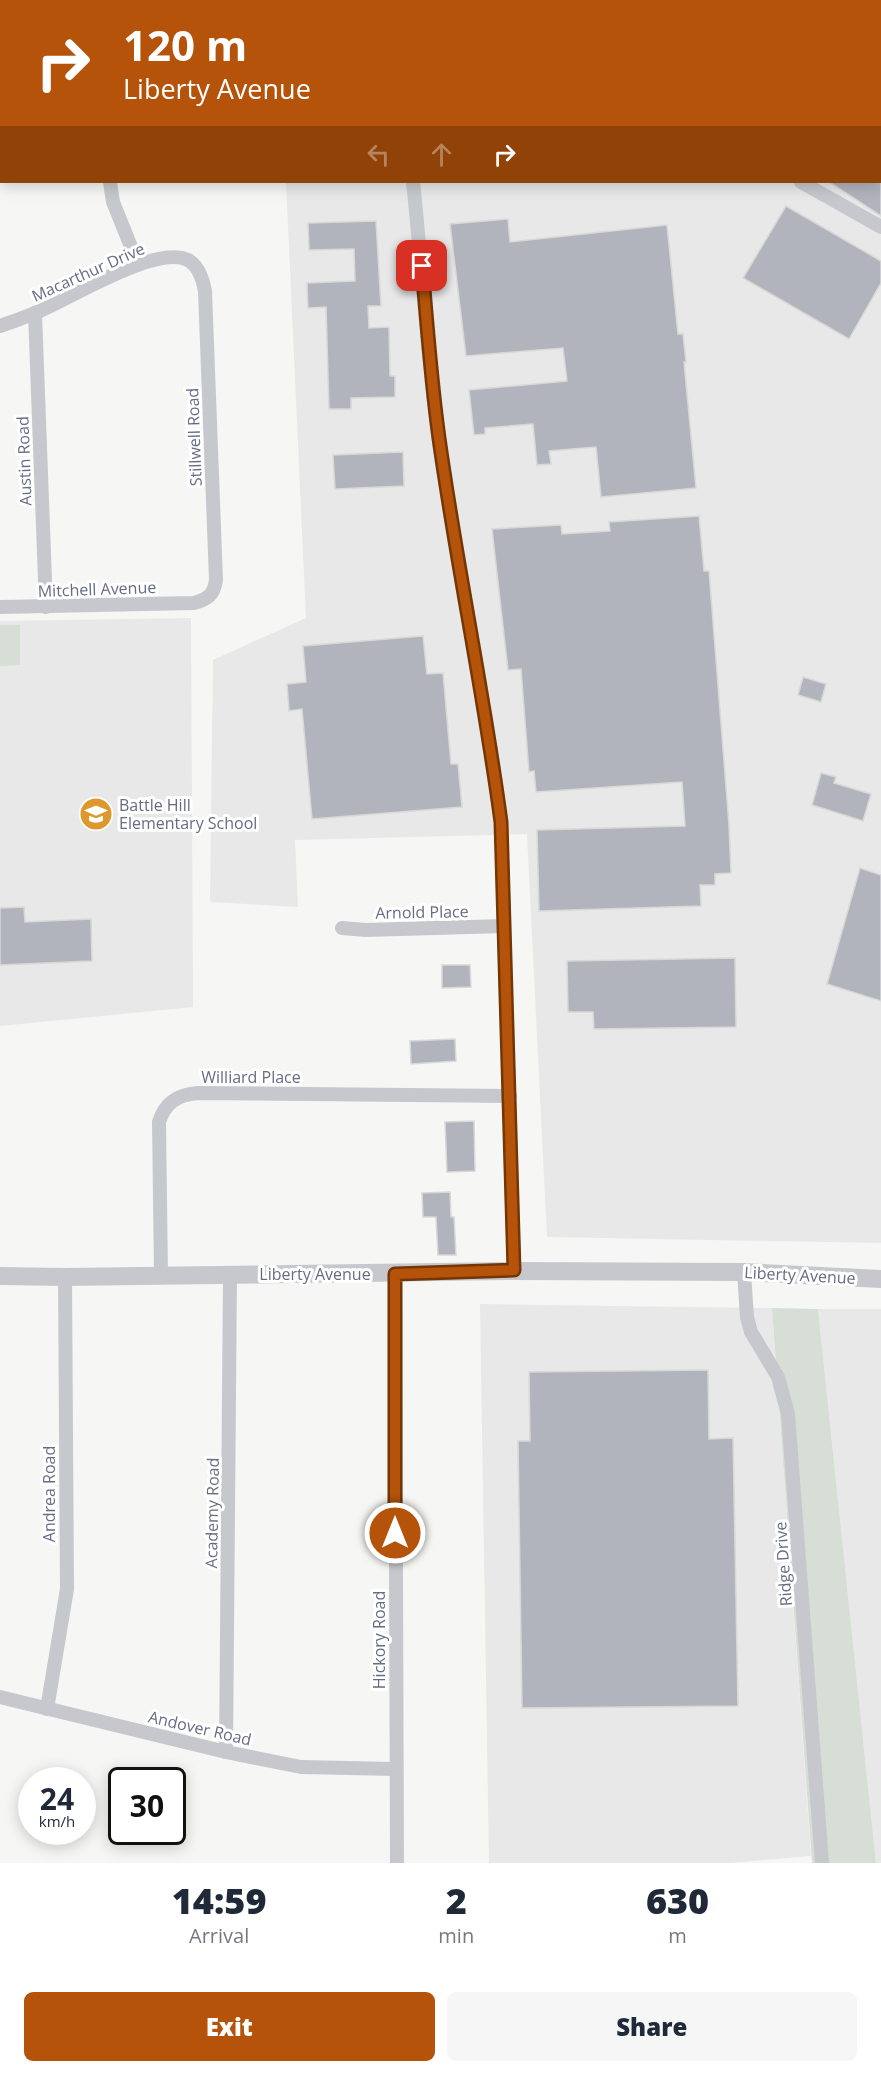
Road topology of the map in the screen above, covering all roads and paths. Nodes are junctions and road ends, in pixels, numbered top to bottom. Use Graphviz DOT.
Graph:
graph roads {
  1 [pos="110,183"];
  2 [pos="413,183"];
  3 [pos="803,183"];
  4 [pos="881,227"];
  5 [pos="190,261"];
  6 [pos="138,264"];
  7 [pos="35,313"];
  8 [pos="0,326"];
  9 [pos="194,603"];
  10 [pos="0,607"];
  11 [pos="46,607"];
  12 [pos="504,926"];
  13 [pos="342,928"];
  14 [pos="510,1096"];
  15 [pos="514,1270"];
  16 [pos="744,1272"];
  17 [pos="230,1274"];
  18 [pos="395,1274"];
  19 [pos="161,1275"];
  20 [pos="0,1276"];
  21 [pos="65,1277"];
  22 [pos="881,1279"];
  23 [pos="0,1697"];
  24 [pos="47,1709"];
  25 [pos="226,1752"];
  26 [pos="395,1768"];
  27 [pos="397,1863"];
  28 [pos="822,1863"];
  1 -- 6 [label="street"];
  2 -- 12 [label="street"];
  3 -- 4 [label="street"];
  5 -- 6 [label="street, Macarthur Drive"];
  5 -- 9 [label="street, Stillwell Road"];
  6 -- 7 [label="street, Macarthur Drive"];
  7 -- 8 [label="street, Macarthur Drive"];
  7 -- 11 [label="street, Austin Road"];
  9 -- 11 [label="street, Mitchell Avenue"];
  10 -- 11 [label="street, Mitchell Avenue"];
  12 -- 13 [label="street, Arnold Place"];
  12 -- 14 [label="street"];
  14 -- 15 [label="street"];
  14 -- 19 [label="street, Williard Place"];
  15 -- 16 [label="street, Liberty Avenue"];
  15 -- 18 [label="street, Liberty Avenue"];
  16 -- 22 [label="street, Liberty Avenue"];
  16 -- 28 [label="street, Ridge Drive"];
  17 -- 18 [label="street, Liberty Avenue"];
  17 -- 19 [label="street, Liberty Avenue"];
  17 -- 25 [label="street, Academy Road"];
  18 -- 26 [label="street, Hickory Road"];
  19 -- 21 [label="street, Liberty Avenue"];
  20 -- 21 [label="street, Liberty Avenue"];
  21 -- 24 [label="street, Andrea Road"];
  23 -- 24 [label="street, Andover Road"];
  24 -- 25 [label="street, Andover Road"];
  25 -- 26 [label="street, Andover Road"];
  26 -- 27 [label="street, Hickory Road"];
}
